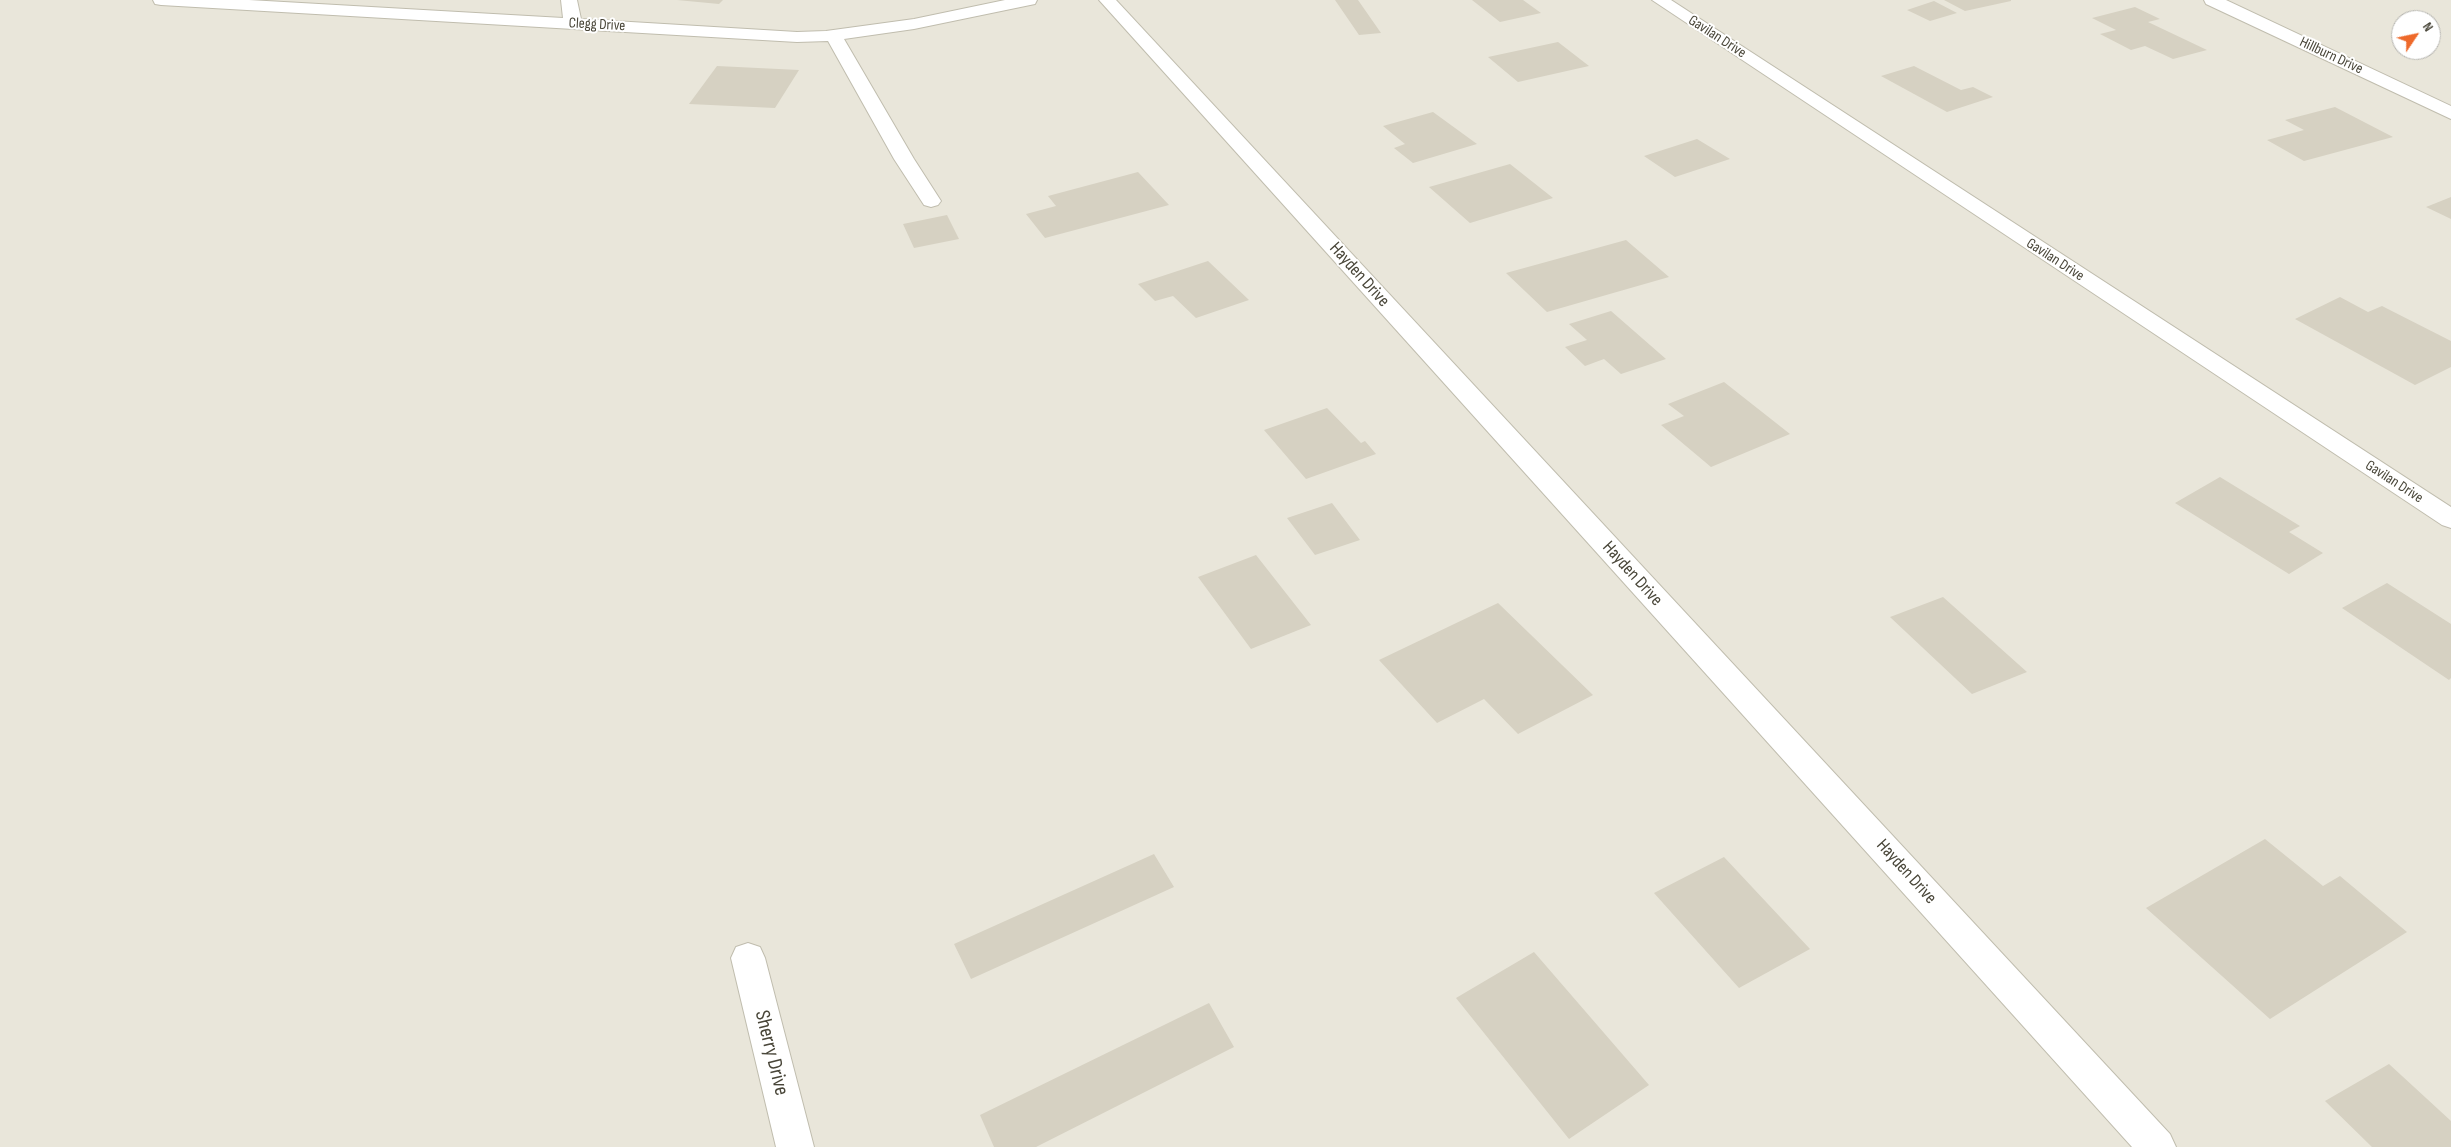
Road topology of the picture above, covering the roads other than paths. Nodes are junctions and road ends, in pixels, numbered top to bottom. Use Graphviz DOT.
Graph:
graph roads {
  1 [pos="162,0"];
  2 [pos="568,0"];
  3 [pos="1029,0"];
  4 [pos="1107,0"];
  5 [pos="1660,0"];
  6 [pos="2212,0"];
  7 [pos="573,24"];
  8 [pos="833,35"];
  9 [pos="2451,112"];
  10 [pos="931,201"];
  11 [pos="2451,520"];
  12 [pos="748,958"];
  13 [pos="795,1147"];
  14 [pos="2157,1147"];
  1 -- 7 [label="street, Clegg Drive"];
  2 -- 7 [label="street"];
  3 -- 8 [label="street, Clegg Drive"];
  4 -- 14 [label="street, Hayden Drive"];
  5 -- 11 [label="street, Gavilan Drive"];
  6 -- 9 [label="street, Hillburn Drive"];
  7 -- 8 [label="street, Clegg Drive"];
  8 -- 10 [label="street"];
  12 -- 13 [label="street, Sherry Drive"];
}
